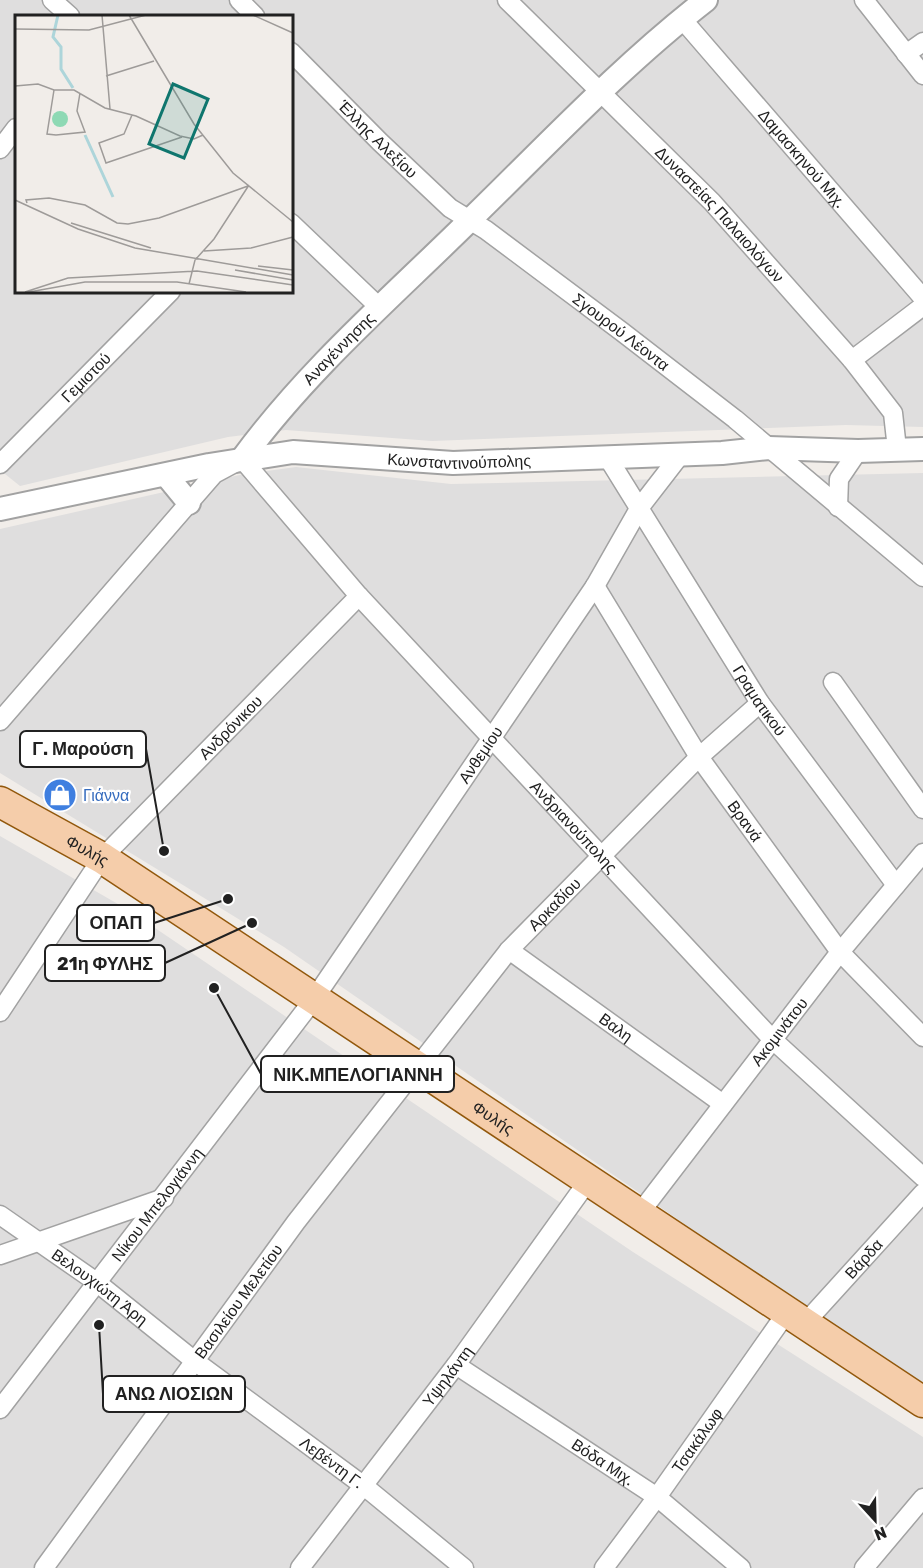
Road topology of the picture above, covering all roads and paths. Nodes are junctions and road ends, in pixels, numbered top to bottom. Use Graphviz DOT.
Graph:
graph roads {
  1 [pos="52,0"];
  2 [pos="239,0"];
  3 [pos="507,0"];
  4 [pos="706,0"];
  5 [pos="864,0"];
  6 [pos="69,15"];
  7 [pos="254,15"];
  8 [pos="682,19"];
  9 [pos="923,42"];
  10 [pos="292,53"];
  11 [pos="906,54"];
  12 [pos="923,75"];
  13 [pos="600,90"];
  14 [pos="15,129"];
  15 [pos="0,149"];
  16 [pos="469,221"];
  17 [pos="292,224"];
  18 [pos="170,292"];
  19 [pos="923,298"];
  20 [pos="378,306"];
  21 [pos="923,306"];
  22 [pos="852,360"];
  23 [pos="769,448"];
  24 [pos="897,449"];
  25 [pos="923,449"];
  26 [pos="858,451"];
  27 [pos="681,454"];
  28 [pos="608,458"];
  29 [pos="242,459"];
  30 [pos="0,464"];
  31 [pos="166,475"];
  32 [pos="189,502"];
  33 [pos="640,507"];
  34 [pos="838,507"];
  35 [pos="0,509"];
  36 [pos="923,577"];
  37 [pos="595,586"];
  38 [pos="359,596"];
  39 [pos="833,682"];
  40 [pos="759,703"];
  41 [pos="0,721"];
  42 [pos="490,737"];
  43 [pos="699,758"];
  44 [pos="0,802"];
  45 [pos="923,809"];
  46 [pos="923,853"];
  47 [pos="102,858"];
  48 [pos="601,858"];
  49 [pos="896,885"];
  50 [pos="509,950"];
  51 [pos="840,952"];
  52 [pos="314,999"];
  53 [pos="0,1012"];
  54 [pos="923,1037"];
  55 [pos="772,1039"];
  56 [pos="416,1066"];
  57 [pos="723,1104"];
  58 [pos="923,1177"];
  59 [pos="588,1180"];
  60 [pos="923,1193"];
  61 [pos="164,1198"];
  62 [pos="639,1214"];
  63 [pos="0,1215"];
  64 [pos="35,1241"];
  65 [pos="0,1255"];
  66 [pos="95,1281"];
  67 [pos="796,1318"];
  68 [pos="196,1362"];
  69 [pos="456,1365"];
  70 [pos="923,1402"];
  71 [pos="0,1409"];
  72 [pos="364,1486"];
  73 [pos="657,1497"];
  74 [pos="923,1498"];
  75 [pos="44,1568"];
  76 [pos="300,1568"];
  77 [pos="464,1568"];
  78 [pos="604,1568"];
  79 [pos="741,1568"];
  80 [pos="864,1568"];
  1 -- 6 [label="street"];
  2 -- 7 [label="street"];
  3 -- 13 [label="street, Δυναστείας Παλαιολόγων"];
  4 -- 8 [label="street, Αναγέννησης"];
  5 -- 11 [label="street"];
  8 -- 13 [label="street, Αναγέννησης"];
  8 -- 19 [label="street, Δαμασκηνού Μιχ."];
  9 -- 11 [label="street"];
  10 -- 16 [label="street, Έλλης Αλεξίου"];
  11 -- 12 [label="street"];
  13 -- 16 [label="street, Αναγέννησης"];
  13 -- 22 [label="street, Δυναστείας Παλαιολόγων"];
  14 -- 15 [label="street"];
  16 -- 20 [label="street, Αναγέννησης"];
  16 -- 23 [label="street, Σγουρού Λέοντα"];
  17 -- 20 [label="street"];
  18 -- 30 [label="street, Γεμιστού"];
  20 -- 29 [label="street, Αναγέννησης"];
  21 -- 22 [label="street"];
  22 -- 24 [label="street, Δυναστείας Παλαιολόγων"];
  23 -- 26 [label="street, Κωνσταντινούπολης"];
  23 -- 27 [label="street, Κωνσταντινούπολης"];
  23 -- 34 [label="street, Σγουρού Λέοντα"];
  24 -- 25 [label="street, Κωνσταντινούπολης"];
  24 -- 26 [label="street, Κωνσταντινούπολης"];
  26 -- 34 [label="street"];
  27 -- 28 [label="street, Κωνσταντινούπολης"];
  27 -- 33 [label="street, Ανθεμίου"];
  28 -- 29 [label="street, Κωνσταντινούπολης"];
  28 -- 33 [label="street"];
  29 -- 31 [label="street, Κωνσταντινούπολης"];
  29 -- 32 [label="street, Αναγέννησης"];
  29 -- 38 [label="street, Ανδριανούπολης"];
  31 -- 32 [label="street"];
  31 -- 35 [label="street, Κωνσταντινούπολης"];
  32 -- 41 [label="street, Αναγέννησης"];
  33 -- 37 [label="street, Ανθεμίου"];
  33 -- 40 [label="street, Γραματικού"];
  34 -- 36 [label="street, Σγουρού Λέοντα"];
  37 -- 42 [label="street, Ανθεμίου"];
  37 -- 43 [label="street, Βρανά"];
  38 -- 42 [label="street, Ανδριανούπολης"];
  38 -- 47 [label="street, Ανδρόνικου"];
  39 -- 45 [label="street"];
  40 -- 43 [label="street, Αρκαδίου"];
  40 -- 49 [label="street, Γραματικού"];
  42 -- 48 [label="street, Ανδριανούπολης"];
  42 -- 52 [label="street, Ανθεμίου"];
  43 -- 48 [label="street, Αρκαδίου"];
  43 -- 51 [label="street, Βρανά"];
  44 -- 47 [label="main road, Φυλής"];
  46 -- 49 [label="street, Ακομινάτου"];
  47 -- 52 [label="main road, Φυλής"];
  47 -- 53 [label="street, Ανδρόνικου"];
  48 -- 50 [label="street, Αρκαδίου"];
  48 -- 55 [label="street, Ανδριανούπολης"];
  49 -- 51 [label="street, Ακομινάτου"];
  50 -- 56 [label="street, Αρκαδίου"];
  50 -- 57 [label="street, Βαλη"];
  51 -- 54 [label="street, Βρανά"];
  51 -- 55 [label="street, Ακομινάτου"];
  52 -- 56 [label="main road, Φυλής"];
  52 -- 61 [label="street, Νίκου Μπελογιάννη"];
  55 -- 57 [label="street, Ακομινάτου"];
  55 -- 58 [label="street, Ανδριανούπολης"];
  56 -- 59 [label="main road, Φυλής"];
  56 -- 68 [label="street, Βασιλείου Μελετίου"];
  57 -- 62 [label="street, Ακομινάτου"];
  59 -- 62 [label="main road, Φυλής"];
  59 -- 69 [label="street, Υψηλάντη"];
  60 -- 67 [label="street, Βάρδα"];
  61 -- 64 [label="street"];
  61 -- 66 [label="street, Νίκου Μπελογιάννη"];
  62 -- 67 [label="main road, Φυλής"];
  63 -- 64 [label="street, Βελουχιώτη Άρη"];
  64 -- 65 [label="street"];
  64 -- 66 [label="street, Βελουχιώτη Άρη"];
  66 -- 68 [label="street, Βελουχιώτη Άρη"];
  66 -- 71 [label="street, Νίκου Μπελογιάννη"];
  67 -- 70 [label="main road, Φυλής"];
  67 -- 73 [label="street, Τσακάλωφ"];
  68 -- 72 [label="street, Λεβέντη Γ."];
  68 -- 75 [label="street, Βασιλείου Μελετίου"];
  69 -- 72 [label="street, Υψηλάντη"];
  69 -- 73 [label="street, Βόδα Μιχ."];
  72 -- 76 [label="street, Υψηλάντη"];
  72 -- 77 [label="street, Λεβέντη Γ."];
  73 -- 78 [label="street, Τσακάλωφ"];
  73 -- 79 [label="street, Βόδα Μιχ."];
  74 -- 80 [label="street"];
}
